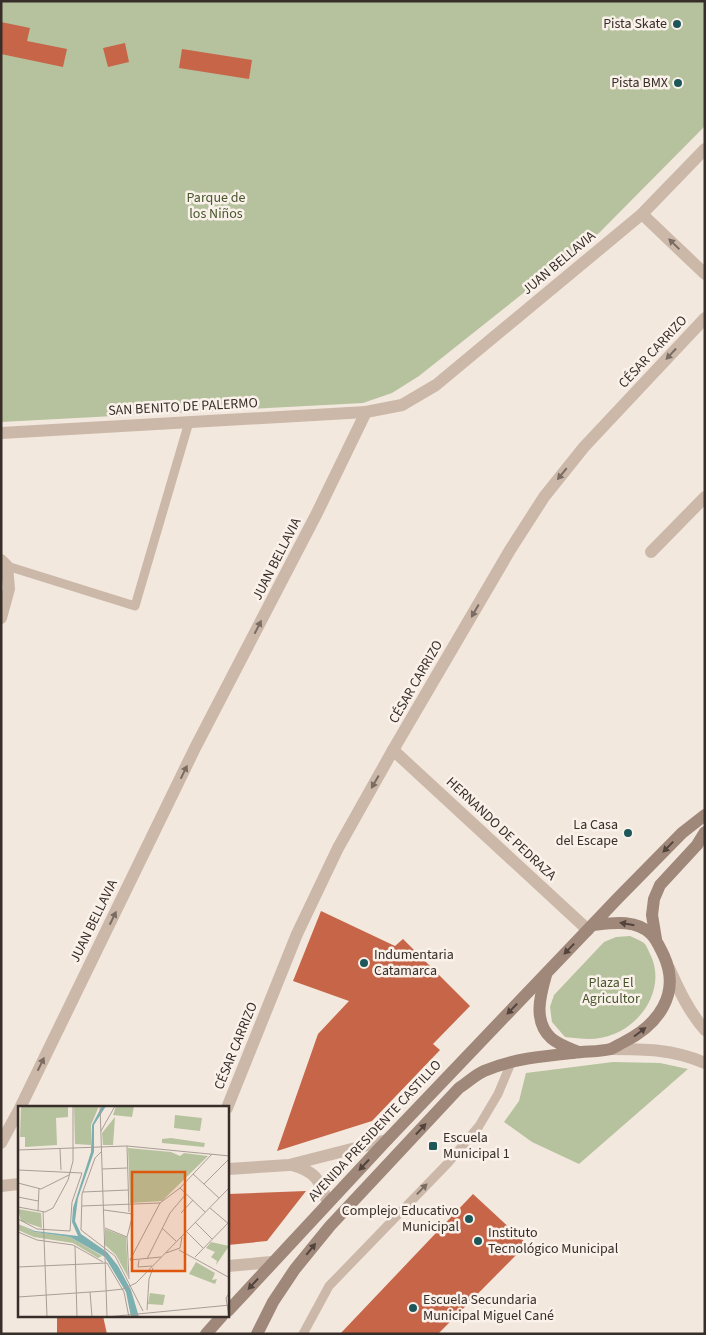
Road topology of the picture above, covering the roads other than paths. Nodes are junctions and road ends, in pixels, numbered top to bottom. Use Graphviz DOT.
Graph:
graph roads {
  1 [pos="705,149"];
  2 [pos="642,214"];
  3 [pos="705,274"];
  4 [pos="705,318"];
  5 [pos="366,412"];
  6 [pos="188,422"];
  7 [pos="1,433"];
  8 [pos="705,497"];
  9 [pos="652,552"];
  10 [pos="4,563"];
  11 [pos="1,618"];
  12 [pos="393,750"];
  13 [pos="705,816"];
  14 [pos="705,832"];
  15 [pos="590,928"];
  16 [pos="656,939"];
  17 [pos="669,968"];
  18 [pos="546,974"];
  19 [pos="705,1030"];
  20 [pos="610,1049"];
  21 [pos="579,1052"];
  22 [pos="510,1063"];
  23 [pos="705,1063"];
  24 [pos="20,1106"];
  25 [pos="228,1106"];
  26 [pos="18,1111"];
  27 [pos="387,1140"];
  28 [pos="1,1143"];
  29 [pos="289,1165"];
  30 [pos="229,1168"];
  31 [pos="18,1184"];
  32 [pos="1,1186"];
  33 [pos="328,1203"];
  34 [pos="272,1262"];
  35 [pos="229,1266"];
  36 [pos="229,1310"];
  37 [pos="220,1318"];
  38 [pos="206,1334"];
  39 [pos="257,1334"];
  40 [pos="303,1334"];
  1 -- 2 [label="street, JUAN BELLAVIA"];
  3 -- 2 [label="street, one-way"];
  2 -- 5 [label="street, JUAN BELLAVIA"];
  4 -- 12 [label="street, CÉSAR CARRIZO, one-way"];
  5 -- 6 [label="street, SAN BENITO DE PALERMO"];
  24 -- 5 [label="street, JUAN BELLAVIA, one-way"];
  6 -- 7 [label="street, SAN BENITO DE PALERMO"];
  6 -- 10 [label="lane"];
  8 -- 9 [label="street"];
  10 -- 11 [label="street"];
  12 -- 15 [label="street, HERNANDO DE PEDRAZA"];
  12 -- 25 [label="street, CÉSAR CARRIZO, one-way"];
  13 -- 15 [label="main road, one-way"];
  14 -- 16 [label="main road"];
  16 -- 15 [label="main road, one-way"];
  15 -- 18 [label="main road, one-way"];
  16 -- 17 [label="main road"];
  17 -- 19 [label="street"];
  20 -- 17 [label="main road, one-way"];
  18 -- 21 [label="main road"];
  18 -- 27 [label="main road, AVENIDA PRESIDENTE CASTILLO, one-way"];
  20 -- 21 [label="main road"];
  20 -- 23 [label="street"];
  21 -- 22 [label="main road"];
  39 -- 22 [label="main road, one-way"];
  40 -- 22 [label="lane, one-way"];
  26 -- 28 [label="street, JUAN BELLAVIA"];
  27 -- 29 [label="street"];
  27 -- 33 [label="main road, AVENIDA PRESIDENTE CASTILLO, one-way"];
  29 -- 30 [label="street"];
  29 -- 33 [label="street"];
  31 -- 32 [label="street"];
  33 -- 34 [label="main road, AVENIDA PRESIDENTE CASTILLO"];
  34 -- 35 [label="street"];
  34 -- 36 [label="main road, AVENIDA PRESIDENTE CASTILLO, one-way"];
  37 -- 38 [label="main road"];
}
